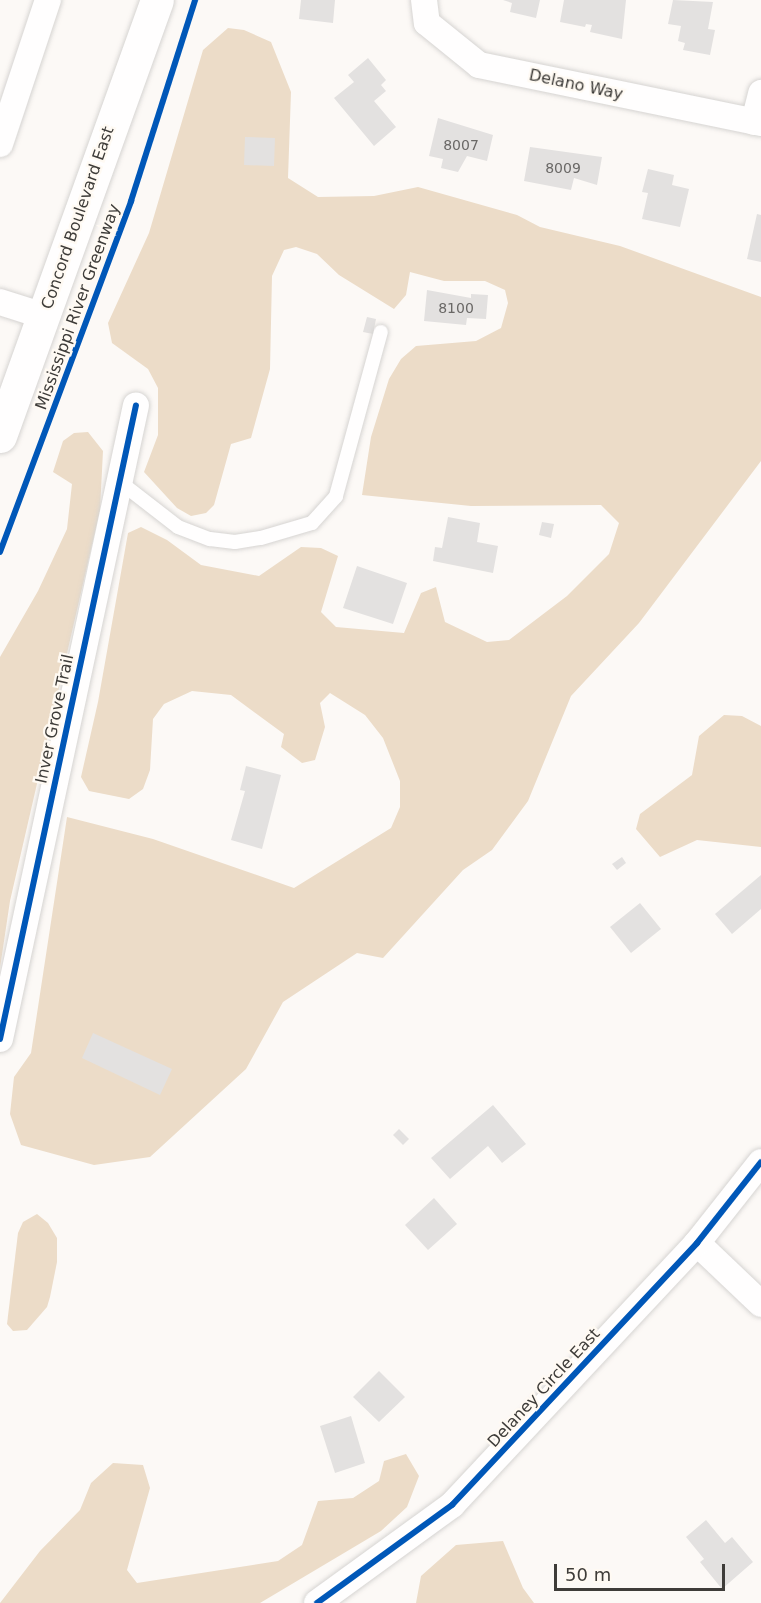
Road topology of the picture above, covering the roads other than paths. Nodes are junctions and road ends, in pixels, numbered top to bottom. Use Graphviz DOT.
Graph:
graph roads {
  1 [pos="48,0"];
  2 [pos="157,0"];
  3 [pos="424,0"];
  4 [pos="761,93"];
  5 [pos="758,122"];
  6 [pos="0,144"];
  7 [pos="0,302"];
  8 [pos="44,316"];
  9 [pos="381,332"];
  10 [pos="136,405"];
  11 [pos="0,436"];
  12 [pos="120,482"];
  13 [pos="0,1039"];
  14 [pos="761,1162"];
  15 [pos="697,1243"];
  16 [pos="761,1304"];
  17 [pos="317,1603"];
  1 -- 6 [label="street"];
  2 -- 8 [label="main road, Concord Boulevard East"];
  3 -- 5 [label="street, Delano Way"];
  4 -- 5 [label="street"];
  7 -- 8 [label="street"];
  8 -- 11 [label="main road, Concord Boulevard East"];
  9 -- 12 [label="lane"];
  10 -- 12 [label="street, Inver Grove Trail"];
  12 -- 13 [label="street, Inver Grove Trail"];
  14 -- 15 [label="street, Delaney Circle East"];
  15 -- 16 [label="street"];
  15 -- 17 [label="street, Delaney Circle East"];
}
